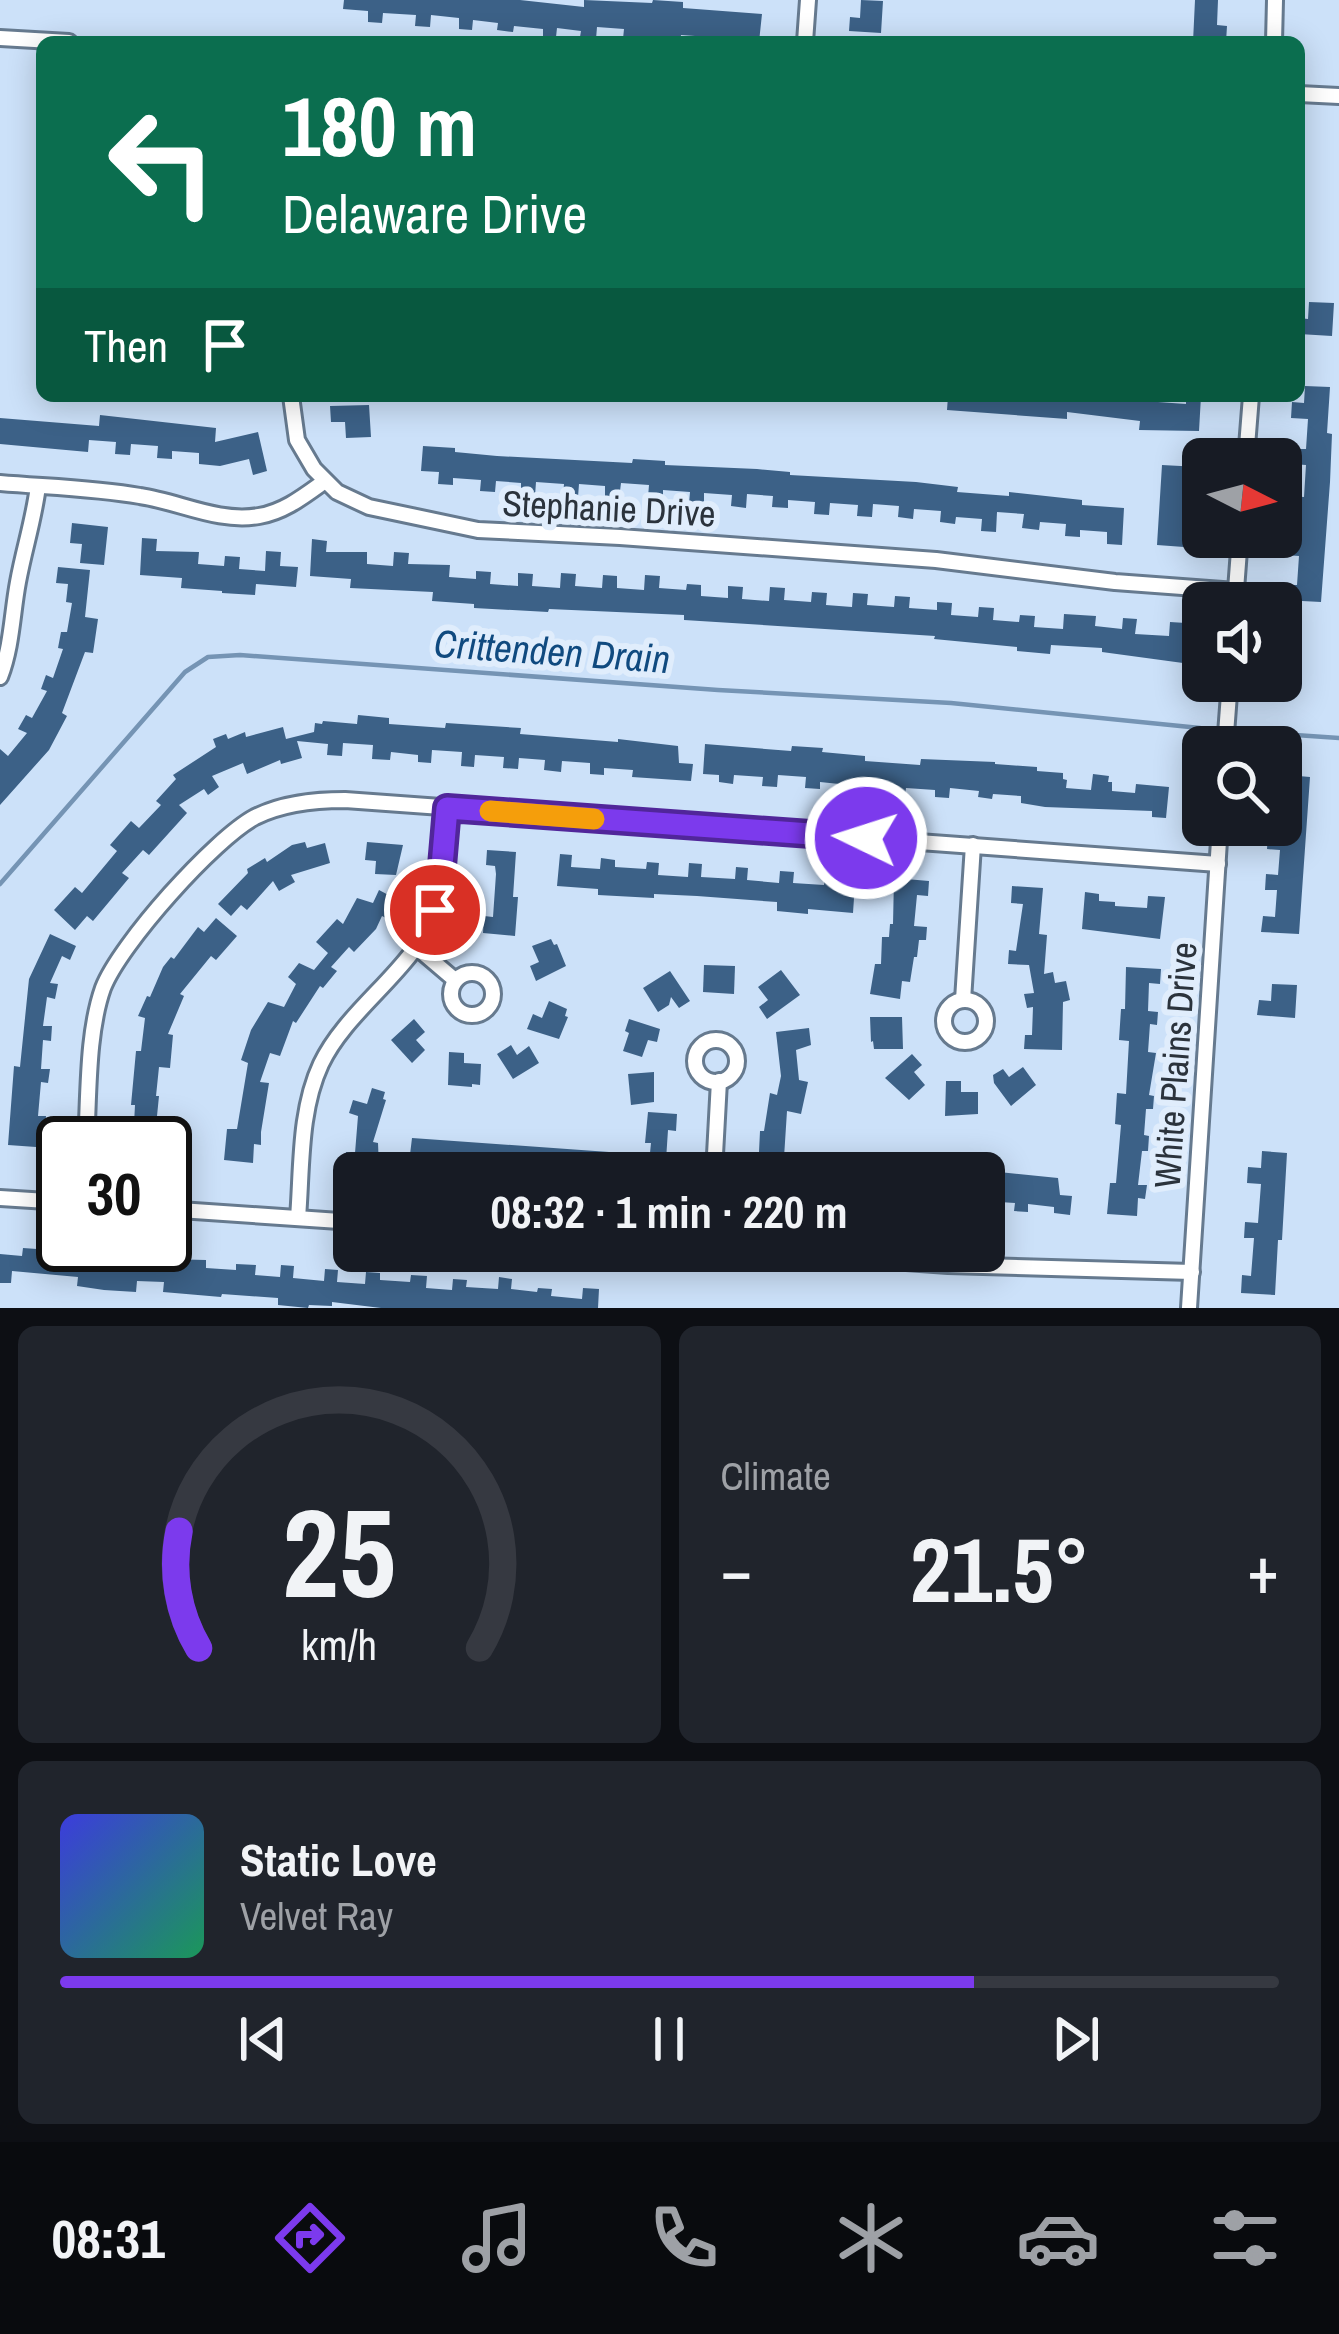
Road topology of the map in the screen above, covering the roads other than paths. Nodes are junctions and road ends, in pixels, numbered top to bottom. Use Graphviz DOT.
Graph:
graph roads {
  1 [pos="808,0"];
  2 [pos="1275,0"];
  3 [pos="805,36"];
  4 [pos="1274,36"];
  5 [pos="0,38"];
  6 [pos="36,40"];
  7 [pos="1305,94"];
  8 [pos="1339,96"];
  9 [pos="293,402"];
  10 [pos="1251,402"];
  11 [pos="1248,438"];
  12 [pos="325,481"];
  13 [pos="0,483"];
  14 [pos="38,486"];
  15 [pos="1182,590"];
  16 [pos="0,677"];
  17 [pos="447,808"];
  18 [pos="973,845"];
  19 [pos="1219,846"];
  20 [pos="1218,864"];
  21 [pos="415,946"];
  22 [pos="455,980"];
  23 [pos="963,1000"];
  24 [pos="719,1081"];
  25 [pos="88,1116"];
  26 [pos="715,1152"];
  27 [pos="0,1198"];
  28 [pos="36,1200"];
  29 [pos="192,1211"];
  30 [pos="298,1218"];
  31 [pos="333,1220"];
  32 [pos="1005,1267"];
  33 [pos="1192,1272"];
  34 [pos="1189,1308"];
  1 -- 3 [label="street"];
  2 -- 4 [label="street"];
  5 -- 6 [label="street"];
  7 -- 8 [label="street"];
  9 -- 12 [label="street"];
  10 -- 11 [label="street"];
  12 -- 14 [label="street"];
  12 -- 15 [label="street, Stephanie Drive"];
  13 -- 14 [label="street"];
  14 -- 16 [label="street"];
  17 -- 18 [label="street"];
  17 -- 21 [label="street"];
  17 -- 25 [label="street"];
  18 -- 20 [label="street"];
  18 -- 23 [label="street"];
  19 -- 20 [label="street, White Plains Drive"];
  20 -- 33 [label="street, White Plains Drive"];
  21 -- 22 [label="street"];
  21 -- 30 [label="street"];
  24 -- 26 [label="street"];
  27 -- 28 [label="street"];
  29 -- 30 [label="street"];
  30 -- 31 [label="street"];
  32 -- 33 [label="street"];
  33 -- 34 [label="street, White Plains Drive"];
}
